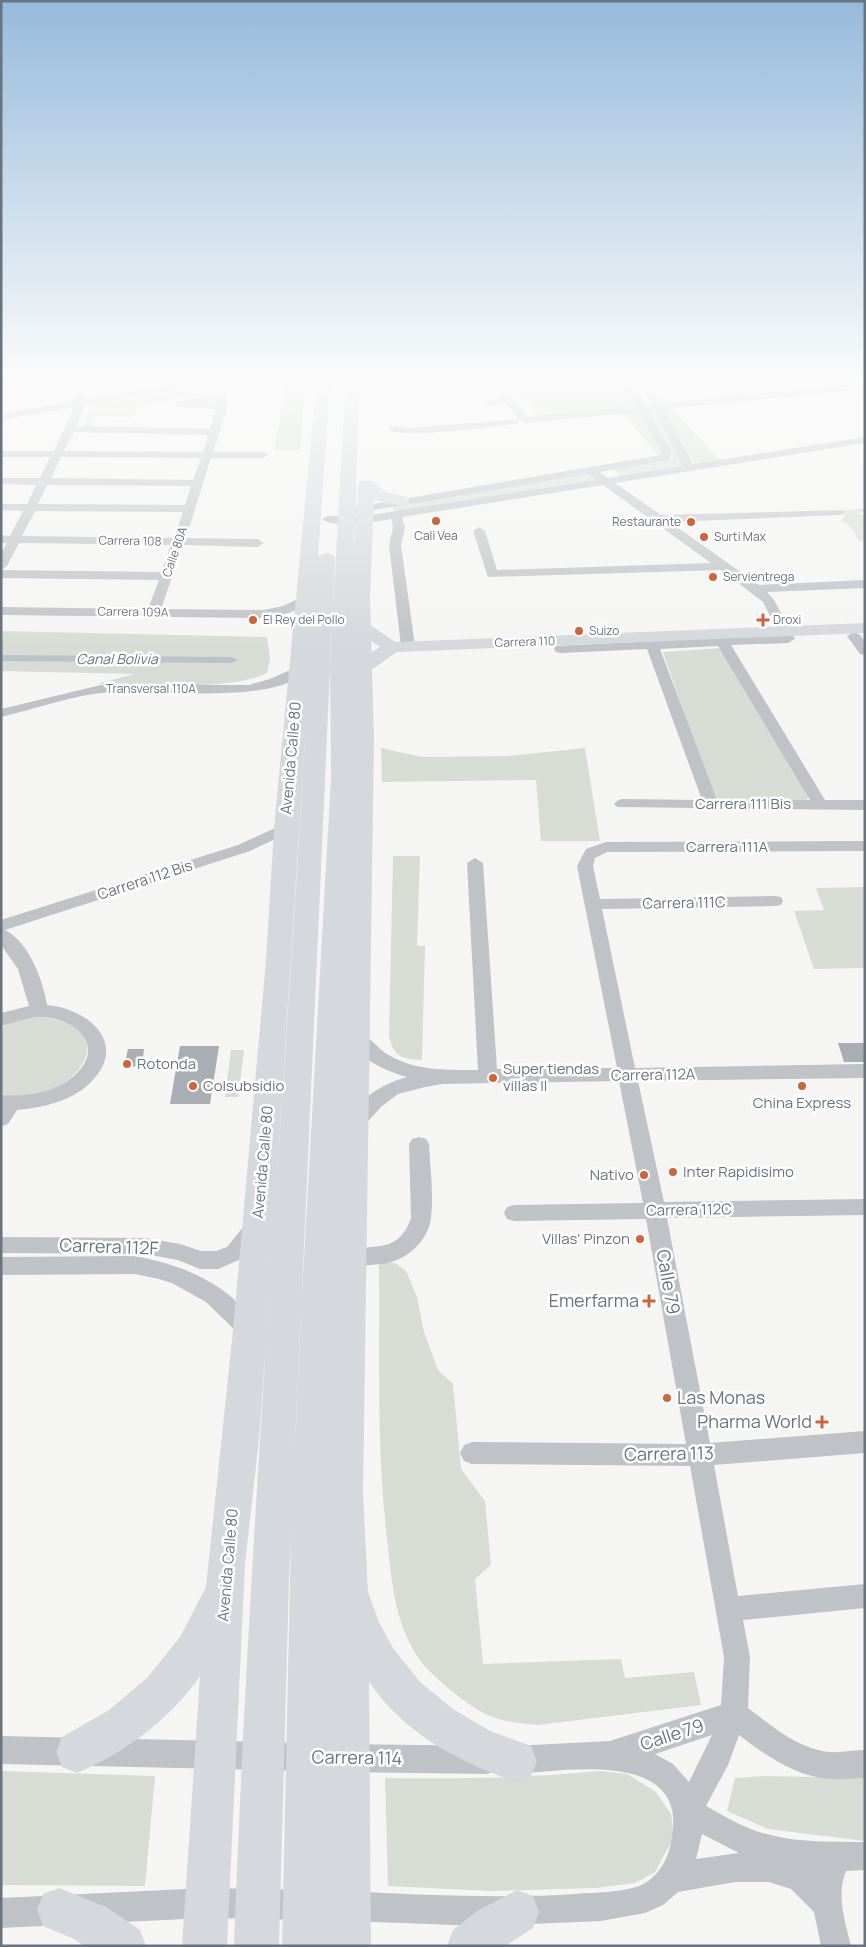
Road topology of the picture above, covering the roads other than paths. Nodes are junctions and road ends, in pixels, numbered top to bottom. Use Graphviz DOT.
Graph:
graph roads {
  1 [pos="50,469"];
  2 [pos="203,469"];
  3 [pos="335,469"];
  4 [pos="340,469"];
  5 [pos="345,469"];
  6 [pos="602,469"];
  7 [pos="685,469"];
  8 [pos="591,471"];
  9 [pos="1,480"];
  10 [pos="44,481"];
  11 [pos="607,482"];
  12 [pos="198,483"];
  13 [pos="1,507"];
  14 [pos="31,508"];
  15 [pos="398,508"];
  16 [pos="189,509"];
  17 [pos="840,512"];
  18 [pos="340,514"];
  19 [pos="659,519"];
  20 [pos="479,531"];
  21 [pos="1,539"];
  22 [pos="15,539"];
  23 [pos="179,541"];
  24 [pos="258,543"];
  25 [pos="1,566"];
  26 [pos="725,566"];
  27 [pos="1,574"];
  28 [pos="167,576"];
  29 [pos="865,584"];
  30 [pos="756,589"];
  31 [pos="304,600"];
  32 [pos="1,611"];
  33 [pos="355,611"];
  34 [pos="153,612"];
  35 [pos="264,614"];
  36 [pos="302,628"];
  37 [pos="861,633"];
  38 [pos="786,635"];
  39 [pos="720,638"];
  40 [pos="650,641"];
  41 [pos="400,646"];
  42 [pos="561,649"];
  43 [pos="865,651"];
  44 [pos="362,669"];
  45 [pos="299,670"];
  46 [pos="1,713"];
  47 [pos="622,804"];
  48 [pos="712,804"];
  49 [pos="820,804"];
  50 [pos="865,804"];
  51 [pos="286,828"];
  52 [pos="865,846"];
  53 [pos="590,853"];
  54 [pos="475,863"];
  55 [pos="775,901"];
  56 [pos="593,904"];
  57 [pos="1,926"];
  58 [pos="1,935"];
  59 [pos="39,1011"];
  60 [pos="1,1020"];
  61 [pos="356,1036"];
  62 [pos="865,1072"];
  63 [pos="488,1076"];
  64 [pos="627,1076"];
  65 [pos="442,1077"];
  66 [pos="5,1108"];
  67 [pos="353,1125"];
  68 [pos="419,1144"];
  69 [pos="865,1207"];
  70 [pos="654,1210"];
  71 [pos="514,1213"];
  72 [pos="258,1223"];
  73 [pos="1,1245"];
  74 [pos="350,1258"];
  75 [pos="1,1266"];
  76 [pos="250,1330"];
  77 [pos="865,1442"];
  78 [pos="472,1453"];
  79 [pos="699,1455"];
  80 [pos="226,1564"];
  81 [pos="350,1578"];
  82 [pos="865,1596"];
  83 [pos="729,1609"];
  84 [pos="734,1714"];
  85 [pos="1,1750"];
  86 [pos="77,1752"];
  87 [pos="214,1755"];
  88 [pos="610,1755"];
  89 [pos="264,1756"];
  90 [pos="307,1757"];
  91 [pos="347,1758"];
  92 [pos="516,1760"];
  93 [pos="865,1764"];
  94 [pos="688,1812"];
  95 [pos="852,1857"];
  96 [pos="671,1879"];
  97 [pos="257,1903"];
  98 [pos="206,1904"];
  99 [pos="828,1906"];
  100 [pos="59,1910"];
  101 [pos="517,1912"];
  102 [pos="1,1913"];
  103 [pos="304,1925"];
  104 [pos="349,1926"];
  105 [pos="124,1946"];
  106 [pos="204,1946"];
  107 [pos="256,1946"];
  108 [pos="469,1946"];
  109 [pos="836,1946"];
  1 -- 10 [label="street"];
  2 -- 12 [label="street, Calle 80A"];
  3 -- 18 [label="highway, Avenida Calle 80"];
  4 -- 18 [label="highway, Avenida Calle 80"];
  5 -- 18 [label="highway, Avenida Calle 80"];
  6 -- 8 [label="street"];
  7 -- 11 [label="street"];
  8 -- 11 [label="street"];
  8 -- 15 [label="street"];
  9 -- 10 [label="street"];
  10 -- 12 [label="street"];
  10 -- 14 [label="street"];
  11 -- 15 [label="street"];
  11 -- 19 [label="street"];
  12 -- 16 [label="street, Calle 80A"];
  13 -- 14 [label="street"];
  14 -- 16 [label="street"];
  14 -- 22 [label="street"];
  15 -- 18 [label="street"];
  15 -- 18 [label="highway, Avenida Calle 80"];
  15 -- 41 [label="street"];
  16 -- 23 [label="street, Calle 80A"];
  17 -- 19 [label="street"];
  18 -- 31 [label="highway, Avenida Calle 80"];
  18 -- 33 [label="highway, Avenida Calle 80"];
  18 -- 89 [label="highway, Avenida Calle 80"];
  19 -- 26 [label="street"];
  20 -- 26 [label="street"];
  21 -- 22 [label="street, Carrera 108"];
  22 -- 23 [label="street, Carrera 108"];
  22 -- 25 [label="street"];
  23 -- 24 [label="street, Carrera 108"];
  23 -- 28 [label="street, Calle 80A"];
  26 -- 30 [label="street"];
  27 -- 28 [label="street"];
  28 -- 34 [label="street, Calle 80A"];
  29 -- 30 [label="street"];
  30 -- 38 [label="street"];
  31 -- 35 [label="street, Carrera 109A"];
  31 -- 36 [label="highway, Avenida Calle 80"];
  32 -- 34 [label="street, Carrera 109A"];
  33 -- 41 [label="main road"];
  33 -- 44 [label="highway, Avenida Calle 80"];
  33 -- 90 [label="highway, Avenida Calle 80"];
  34 -- 35 [label="street, Carrera 109A"];
  35 -- 36 [label="street, Carrera 109A"];
  36 -- 45 [label="highway, Avenida Calle 80"];
  37 -- 38 [label="main road, Carrera 110"];
  37 -- 43 [label="street"];
  38 -- 39 [label="main road, Carrera 110"];
  39 -- 40 [label="main road, Carrera 110"];
  39 -- 49 [label="street"];
  40 -- 41 [label="main road, Carrera 110"];
  40 -- 42 [label="street, Carrera 110"];
  40 -- 48 [label="street"];
  41 -- 44 [label="main road, Carrera 110"];
  44 -- 61 [label="highway, Avenida Calle 80"];
  45 -- 46 [label="street, Transversal 110A"];
  45 -- 51 [label="highway, Avenida Calle 80"];
  47 -- 48 [label="street, Carrera 111 Bis"];
  48 -- 49 [label="street, Carrera 111 Bis"];
  49 -- 50 [label="street, Carrera 111 Bis"];
  51 -- 57 [label="street, Carrera 112 Bis"];
  51 -- 72 [label="highway, Avenida Calle 80"];
  52 -- 53 [label="street, Carrera 111A"];
  53 -- 56 [label="street, Calle 79"];
  54 -- 63 [label="street"];
  55 -- 56 [label="street, Carrera 111C"];
  56 -- 64 [label="street, Calle 79"];
  58 -- 59 [label="street"];
  59 -- 60 [label="street"];
  59 -- 66 [label="street"];
  61 -- 65 [label="street, Carrera 112A"];
  61 -- 67 [label="highway, Avenida Calle 80"];
  62 -- 64 [label="street, Carrera 112A"];
  63 -- 64 [label="street, Carrera 112A"];
  63 -- 65 [label="street, Carrera 112A"];
  64 -- 70 [label="street, Calle 79"];
  65 -- 67 [label="street, Carrera 112A"];
  67 -- 74 [label="highway, Avenida Calle 80"];
  68 -- 74 [label="street"];
  69 -- 70 [label="street, Carrera 112C"];
  70 -- 71 [label="street, Carrera 112C"];
  70 -- 79 [label="street, Calle 79"];
  72 -- 73 [label="street, Carrera 112F"];
  72 -- 76 [label="highway, Avenida Calle 80"];
  74 -- 81 [label="highway, Avenida Calle 80"];
  75 -- 76 [label="street, Carrera 112F"];
  76 -- 80 [label="highway, Avenida Calle 80"];
  77 -- 79 [label="street, Carrera 113"];
  78 -- 79 [label="street, Carrera 113"];
  79 -- 83 [label="street, Calle 79"];
  80 -- 86 [label="highway"];
  80 -- 87 [label="highway, Avenida Calle 80"];
  81 -- 91 [label="highway, Avenida Calle 80"];
  81 -- 92 [label="highway"];
  82 -- 83 [label="street"];
  83 -- 84 [label="street, Calle 79"];
  84 -- 88 [label="street, Calle 79"];
  84 -- 93 [label="street"];
  84 -- 94 [label="street, Calle 79"];
  85 -- 86 [label="street, Carrera 114"];
  86 -- 87 [label="street, Carrera 114"];
  87 -- 89 [label="street, Carrera 114"];
  87 -- 98 [label="highway, Avenida Calle 80"];
  88 -- 92 [label="street, Carrera 114"];
  88 -- 94 [label="street, Carrera 114"];
  89 -- 90 [label="street, Carrera 114"];
  89 -- 97 [label="highway, Avenida Calle 80"];
  90 -- 91 [label="street, Carrera 114"];
  90 -- 103 [label="highway, Avenida Calle 80"];
  91 -- 92 [label="street, Carrera 114"];
  91 -- 104 [label="highway, Avenida Calle 80"];
  94 -- 95 [label="street"];
  94 -- 96 [label="street, Carrera 114"];
  95 -- 99 [label="street"];
  96 -- 99 [label="street, Carrera 114"];
  96 -- 101 [label="street, Carrera 114"];
  97 -- 98 [label="street, Carrera 114"];
  97 -- 103 [label="street, Carrera 114"];
  97 -- 107 [label="highway, Avenida Calle 80"];
  98 -- 100 [label="street, Carrera 114"];
  98 -- 106 [label="highway, Avenida Calle 80"];
  99 -- 109 [label="street"];
  100 -- 102 [label="street, Carrera 114"];
  100 -- 105 [label="highway"];
  101 -- 104 [label="street, Carrera 114"];
  101 -- 108 [label="highway"];
  103 -- 104 [label="street, Carrera 114"];
}
